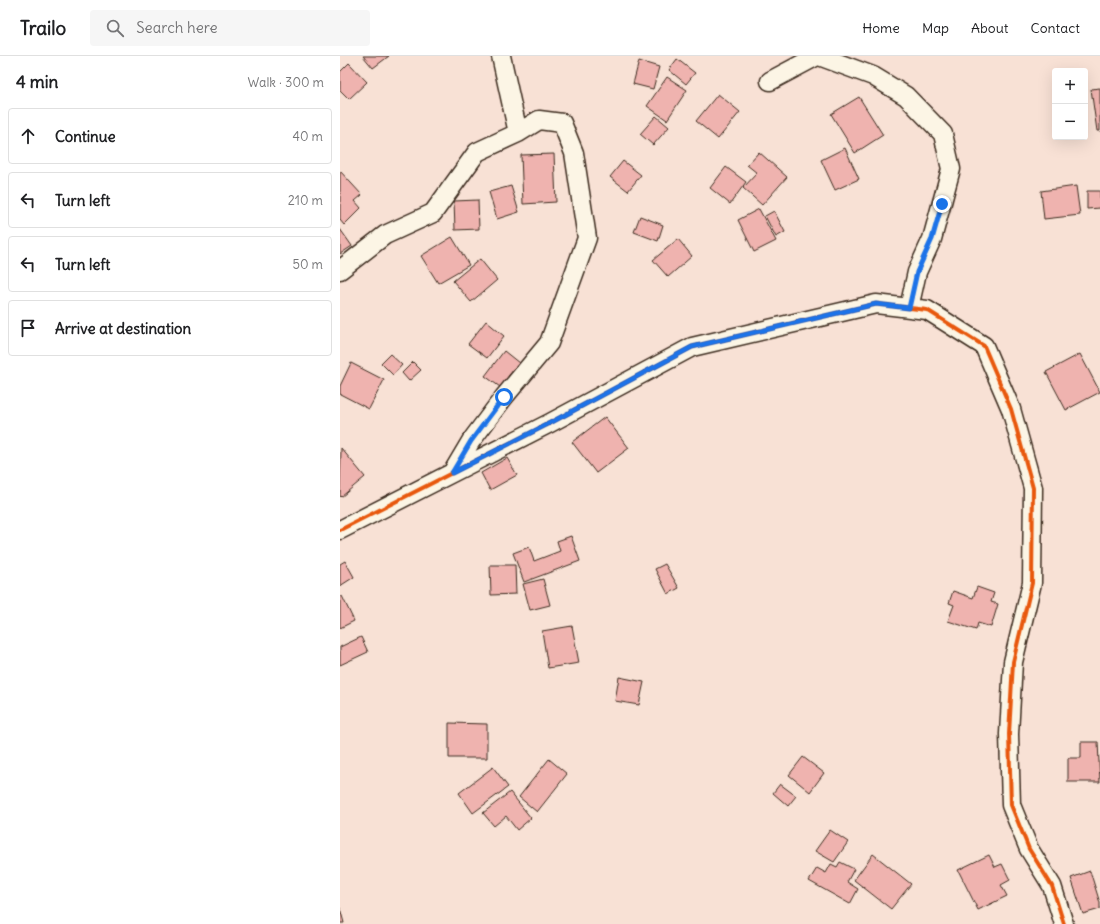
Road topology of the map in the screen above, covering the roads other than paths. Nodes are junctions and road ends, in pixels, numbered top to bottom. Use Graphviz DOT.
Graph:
graph roads {
  1 [pos="501,56"];
  2 [pos="818,56"];
  3 [pos="770,81"];
  4 [pos="518,133"];
  5 [pos="340,270"];
  6 [pos="909,308"];
  7 [pos="452,473"];
  8 [pos="340,530"];
  9 [pos="1064,924"];
  1 -- 4 [label="street"];
  2 -- 3 [label="street"];
  2 -- 6 [label="street"];
  4 -- 5 [label="street"];
  4 -- 7 [label="street"];
  6 -- 7 [label="street"];
  6 -- 9 [label="street"];
  7 -- 8 [label="street"];
}
